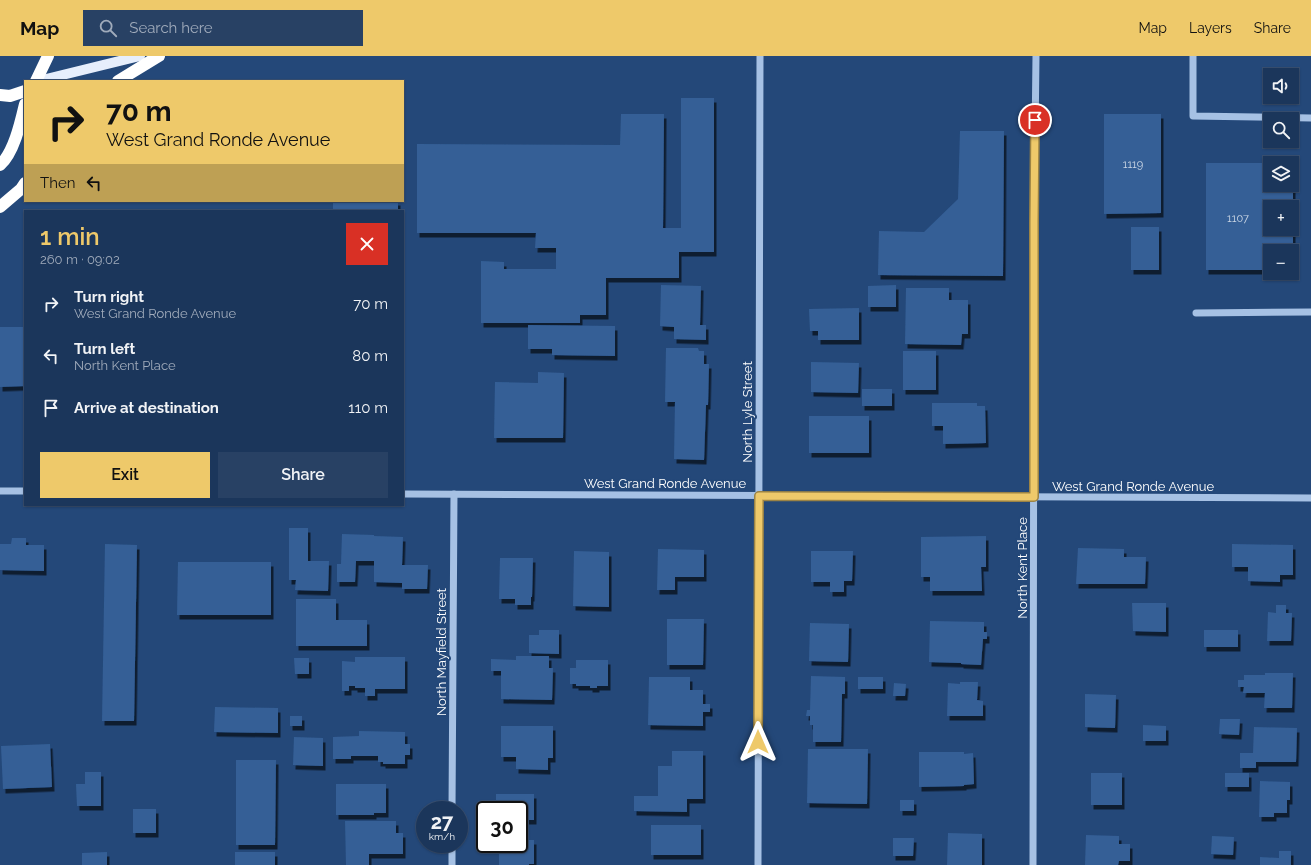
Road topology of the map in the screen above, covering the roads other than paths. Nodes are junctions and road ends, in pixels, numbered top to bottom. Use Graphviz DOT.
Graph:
graph roads {
  1 [pos="48,56"];
  2 [pos="140,56"];
  3 [pos="159,56"];
  4 [pos="760,56"];
  5 [pos="1036,56"];
  6 [pos="1193,56"];
  7 [pos="37,80"];
  8 [pos="41,80"];
  9 [pos="120,80"];
  10 [pos="24,91"];
  11 [pos="0,95"];
  12 [pos="24,108"];
  13 [pos="1311,118"];
  14 [pos="0,165"];
  15 [pos="24,184"];
  16 [pos="0,207"];
  17 [pos="1311,312"];
  18 [pos="1196,313"];
  19 [pos="0,491"];
  20 [pos="24,491"];
  21 [pos="404,494"];
  22 [pos="454,494"];
  23 [pos="759,496"];
  24 [pos="1034,497"];
  25 [pos="1311,498"];
  26 [pos="452,801"];
  27 [pos="452,853"];
  28 [pos="452,865"];
  29 [pos="758,865"];
  30 [pos="1033,865"];
  1 -- 7 [label="highway"];
  2 -- 8 [label="main road"];
  3 -- 9 [label="highway"];
  4 -- 23 [label="street, North Lyle Street"];
  5 -- 24 [label="street, North Kent Place"];
  6 -- 13 [label="street"];
  10 -- 11 [label="highway"];
  12 -- 14 [label="highway"];
  15 -- 16 [label="highway"];
  17 -- 18 [label="street"];
  19 -- 20 [label="street"];
  21 -- 22 [label="street, West Grand Ronde Avenue"];
  22 -- 23 [label="street, West Grand Ronde Avenue"];
  22 -- 26 [label="street, North Mayfield Street"];
  23 -- 24 [label="street, West Grand Ronde Avenue"];
  23 -- 29 [label="street, North Lyle Street"];
  24 -- 25 [label="street, West Grand Ronde Avenue"];
  24 -- 30 [label="street, North Kent Place"];
  27 -- 28 [label="street"];
}
